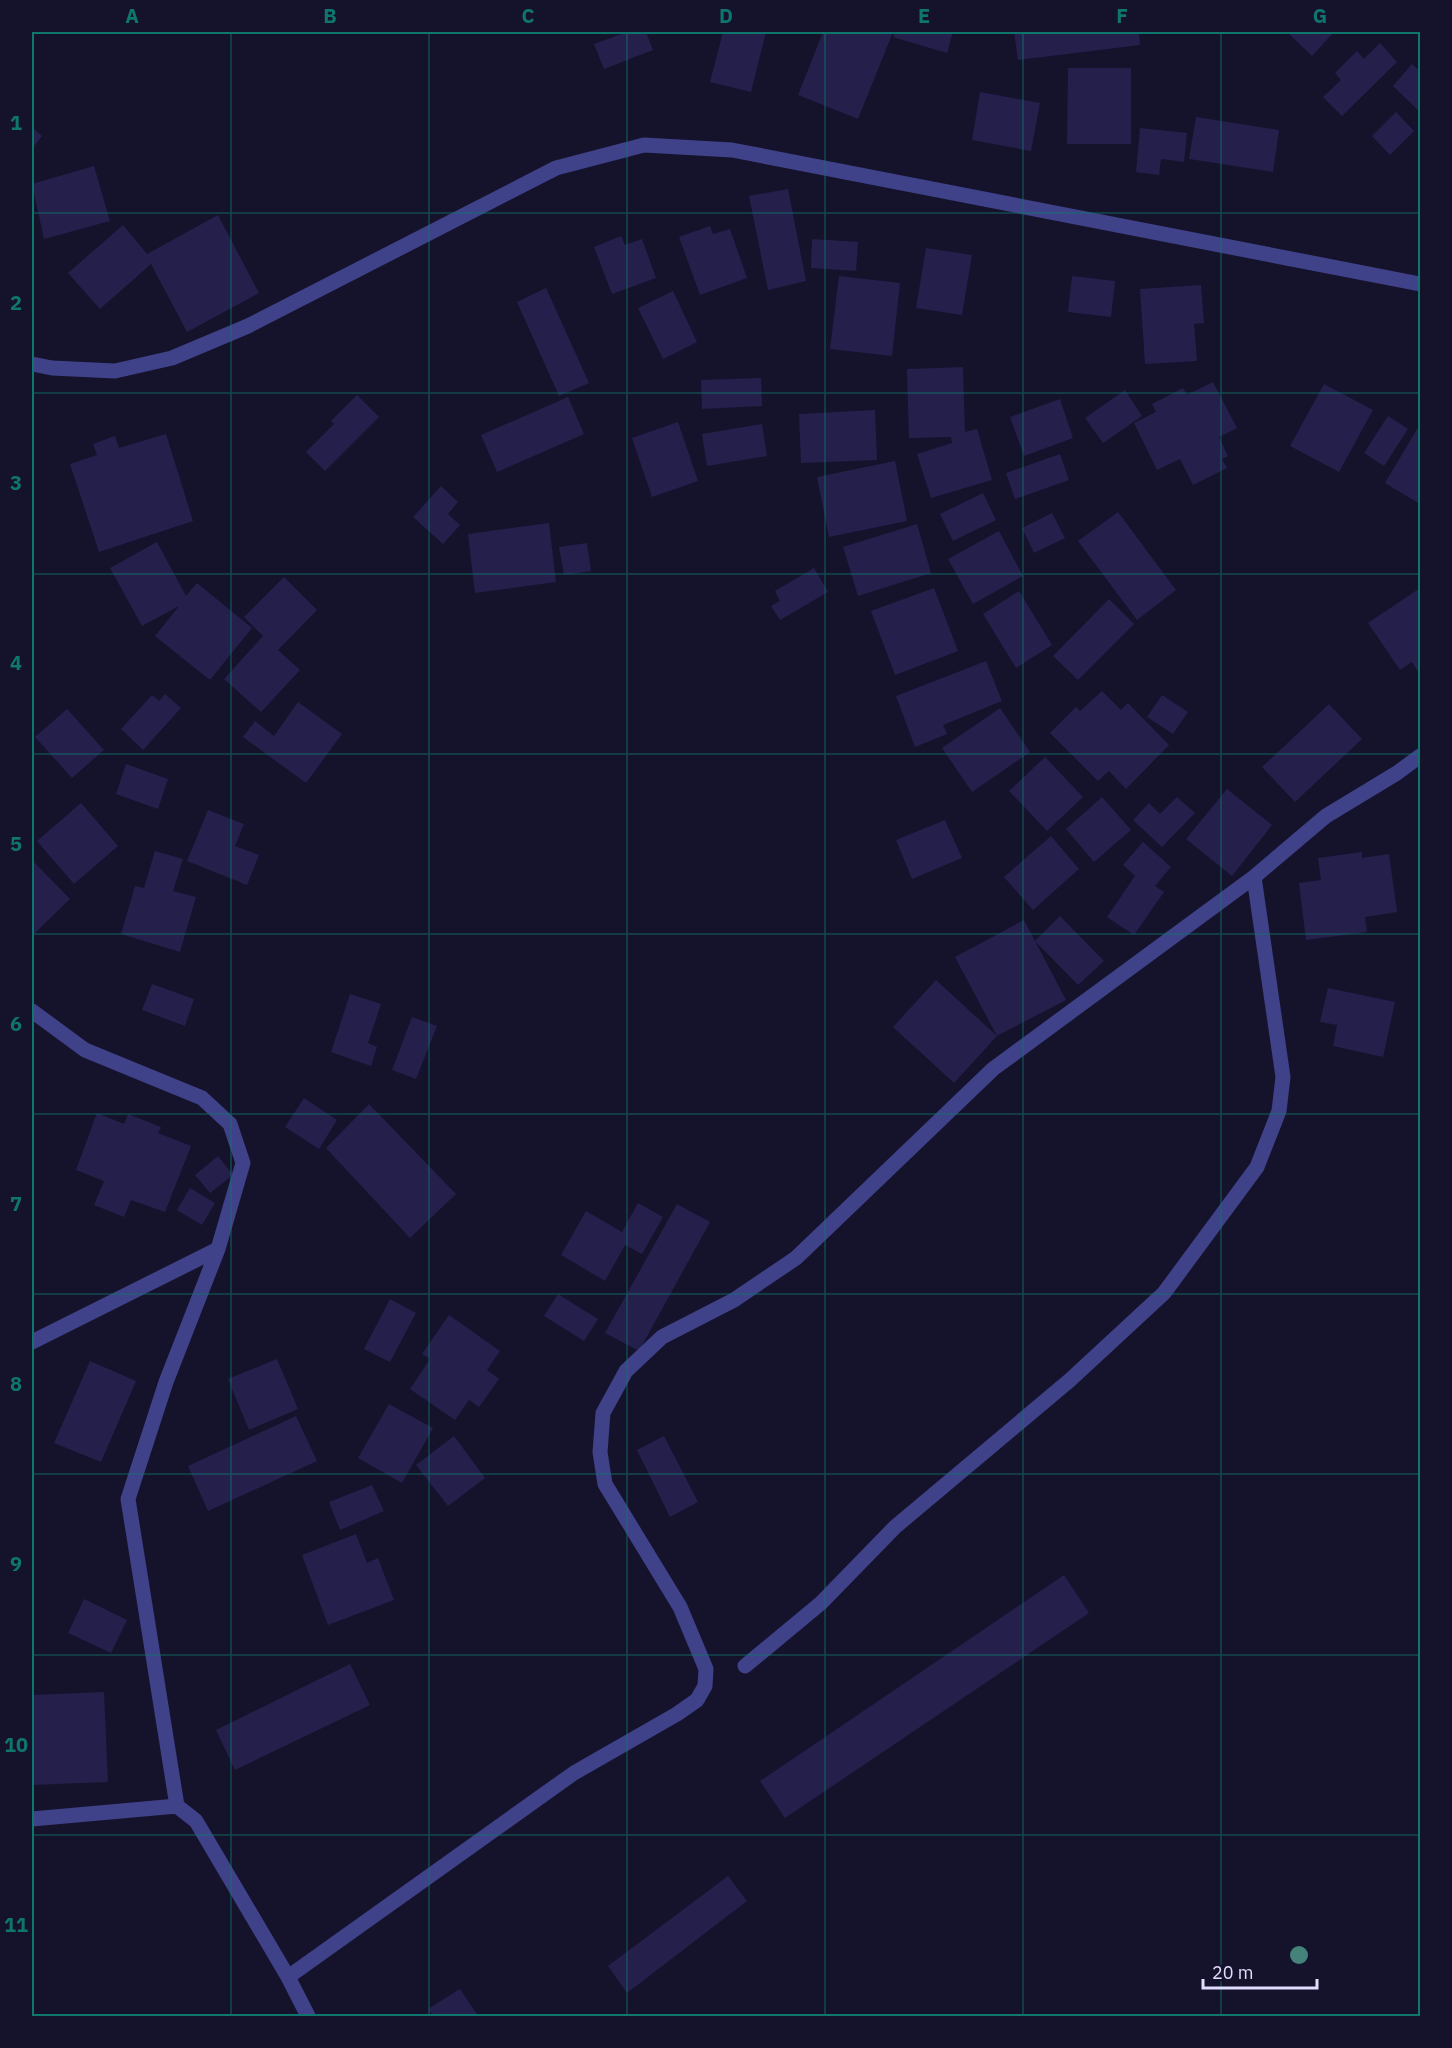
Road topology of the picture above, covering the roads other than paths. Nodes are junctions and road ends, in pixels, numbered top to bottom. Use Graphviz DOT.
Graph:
graph roads {
  1 [pos="1420,284"];
  2 [pos="32,364"];
  3 [pos="1420,756"];
  4 [pos="1254,877"];
  5 [pos="32,1011"];
  6 [pos="218,1249"];
  7 [pos="32,1342"];
  8 [pos="745,1666"];
  9 [pos="177,1806"];
  10 [pos="32,1818"];
  11 [pos="288,1977"];
  12 [pos="308,2016"];
  1 -- 2 [label="street"];
  3 -- 4 [label="street"];
  4 -- 8 [label="street"];
  4 -- 11 [label="street"];
  5 -- 6 [label="street"];
  6 -- 7 [label="street"];
  6 -- 9 [label="street"];
  9 -- 10 [label="street"];
  9 -- 11 [label="street"];
  11 -- 12 [label="street"];
}
